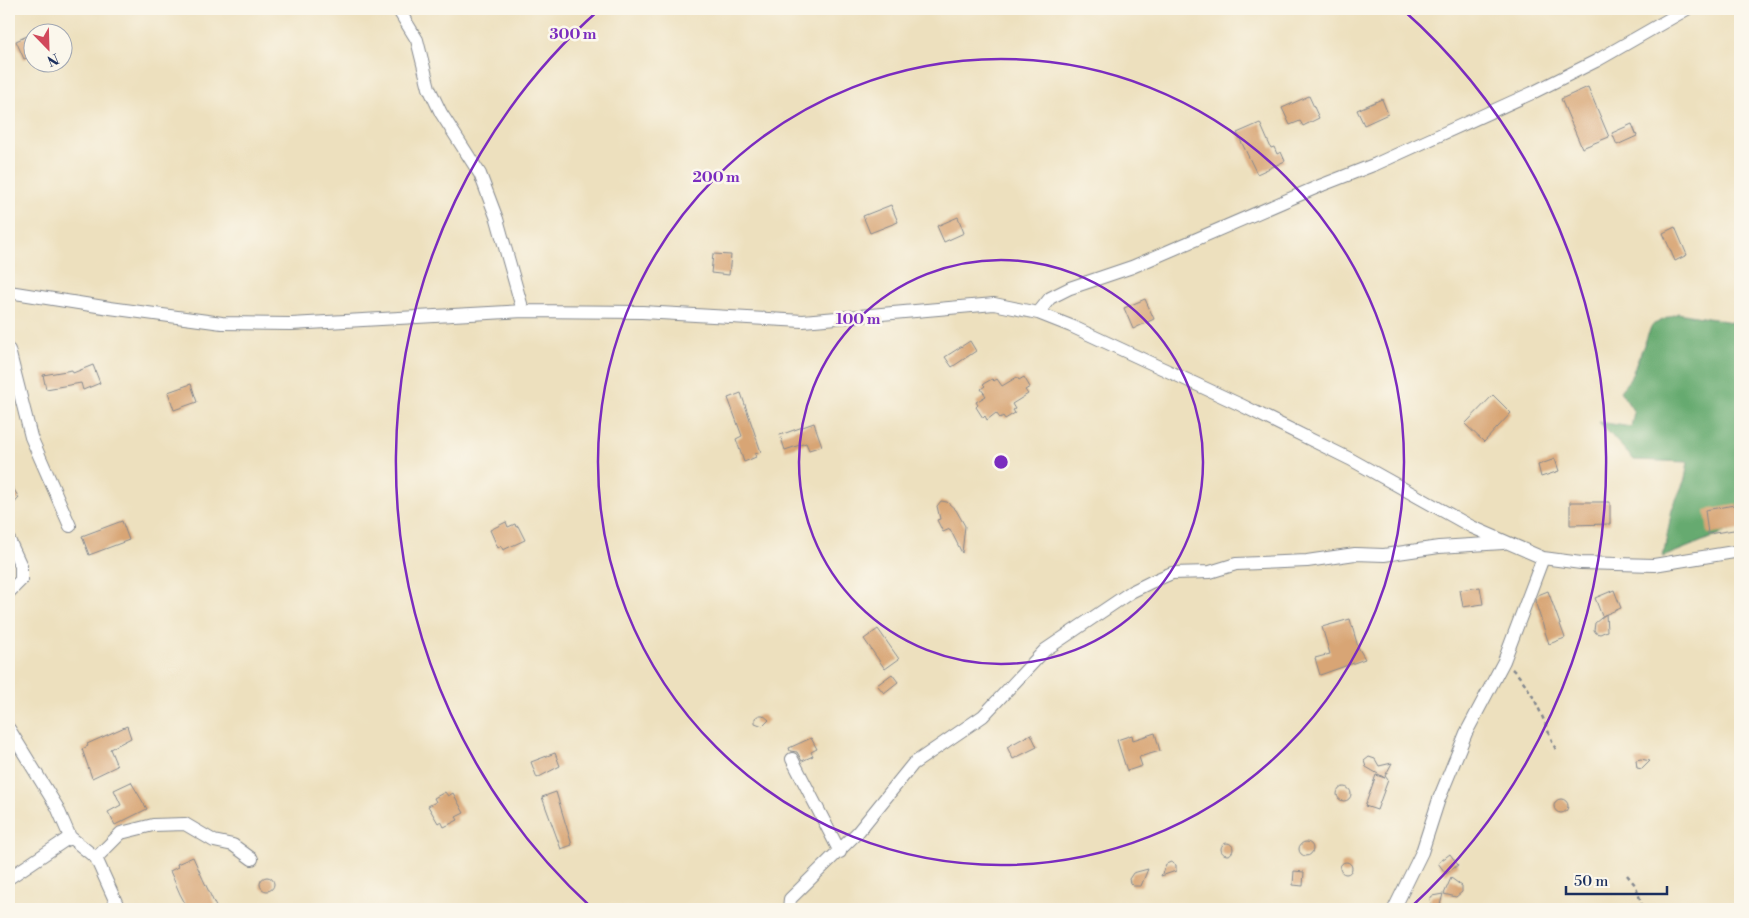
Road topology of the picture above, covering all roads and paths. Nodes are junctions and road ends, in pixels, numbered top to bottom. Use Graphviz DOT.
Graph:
graph roads {
  1 [pos="398,9"];
  2 [pos="1687,9"];
  3 [pos="9,292"];
  4 [pos="523,311"];
  5 [pos="1038,313"];
  6 [pos="9,350"];
  7 [pos="70,526"];
  8 [pos="9,540"];
  9 [pos="1508,543"];
  10 [pos="1740,551"];
  11 [pos="1543,558"];
  12 [pos="9,592"];
  13 [pos="1504,661"];
  14 [pos="9,729"];
  15 [pos="1556,750"];
  16 [pos="792,759"];
  17 [pos="70,837"];
  18 [pos="840,852"];
  19 [pos="96,858"];
  20 [pos="252,859"];
  21 [pos="1627,875"];
  22 [pos="9,878"];
  23 [pos="119,909"];
  24 [pos="789,909"];
  25 [pos="1394,909"];
  26 [pos="1643,909"];
  1 -- 4 [label="street"];
  2 -- 5 [label="street"];
  3 -- 4 [label="street"];
  4 -- 5 [label="street"];
  5 -- 9 [label="street"];
  6 -- 7 [label="street"];
  8 -- 12 [label="street"];
  9 -- 11 [label="street"];
  9 -- 18 [label="street"];
  10 -- 11 [label="street"];
  11 -- 13 [label="street"];
  13 -- 15 [label="path"];
  13 -- 25 [label="street"];
  14 -- 17 [label="street"];
  16 -- 18 [label="street"];
  17 -- 19 [label="street"];
  17 -- 22 [label="street"];
  18 -- 24 [label="street"];
  19 -- 20 [label="street"];
  19 -- 23 [label="street"];
  21 -- 26 [label="path"];
}
